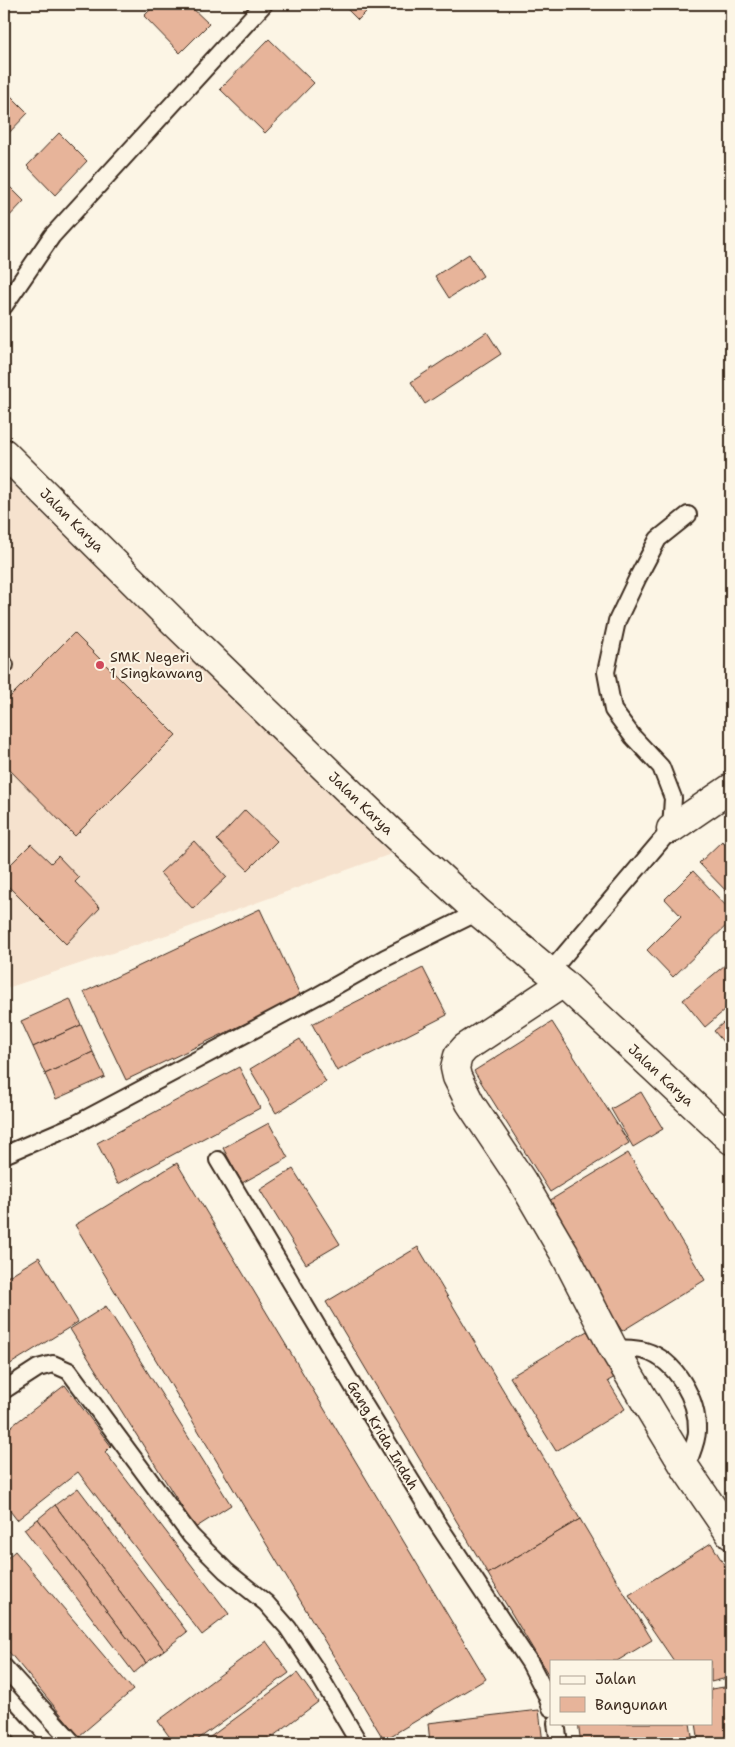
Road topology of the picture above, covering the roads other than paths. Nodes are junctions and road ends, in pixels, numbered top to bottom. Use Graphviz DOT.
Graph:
graph roads {
  1 [pos="264,4"];
  2 [pos="4,306"];
  3 [pos="4,453"];
  4 [pos="688,515"];
  5 [pos="731,788"];
  6 [pos="672,829"];
  7 [pos="478,912"];
  8 [pos="556,978"];
  9 [pos="731,1140"];
  10 [pos="4,1155"];
  11 [pos="218,1160"];
  12 [pos="614,1348"];
  13 [pos="4,1390"];
  14 [pos="686,1469"];
  15 [pos="731,1535"];
  16 [pos="4,1667"];
  17 [pos="550,1705"];
  18 [pos="4,1714"];
  19 [pos="556,1724"];
  20 [pos="30,1743"];
  21 [pos="73,1743"];
  22 [pos="359,1743"];
  23 [pos="559,1743"];
  1 -- 2 [label="lane"];
  3 -- 7 [label="street, Jalan Karya"];
  4 -- 6 [label="lane"];
  5 -- 6 [label="street"];
  6 -- 8 [label="lane"];
  7 -- 8 [label="street, Jalan Karya"];
  7 -- 10 [label="lane"];
  8 -- 9 [label="street, Jalan Karya"];
  8 -- 12 [label="street"];
  11 -- 17 [label="lane, Gang Krida Indah"];
  12 -- 14 [label="street"];
  12 -- 14 [label="lane"];
  13 -- 22 [label="lane"];
  14 -- 15 [label="street"];
  16 -- 21 [label="lane"];
  18 -- 20 [label="lane"];
  19 -- 23 [label="lane"];
}
